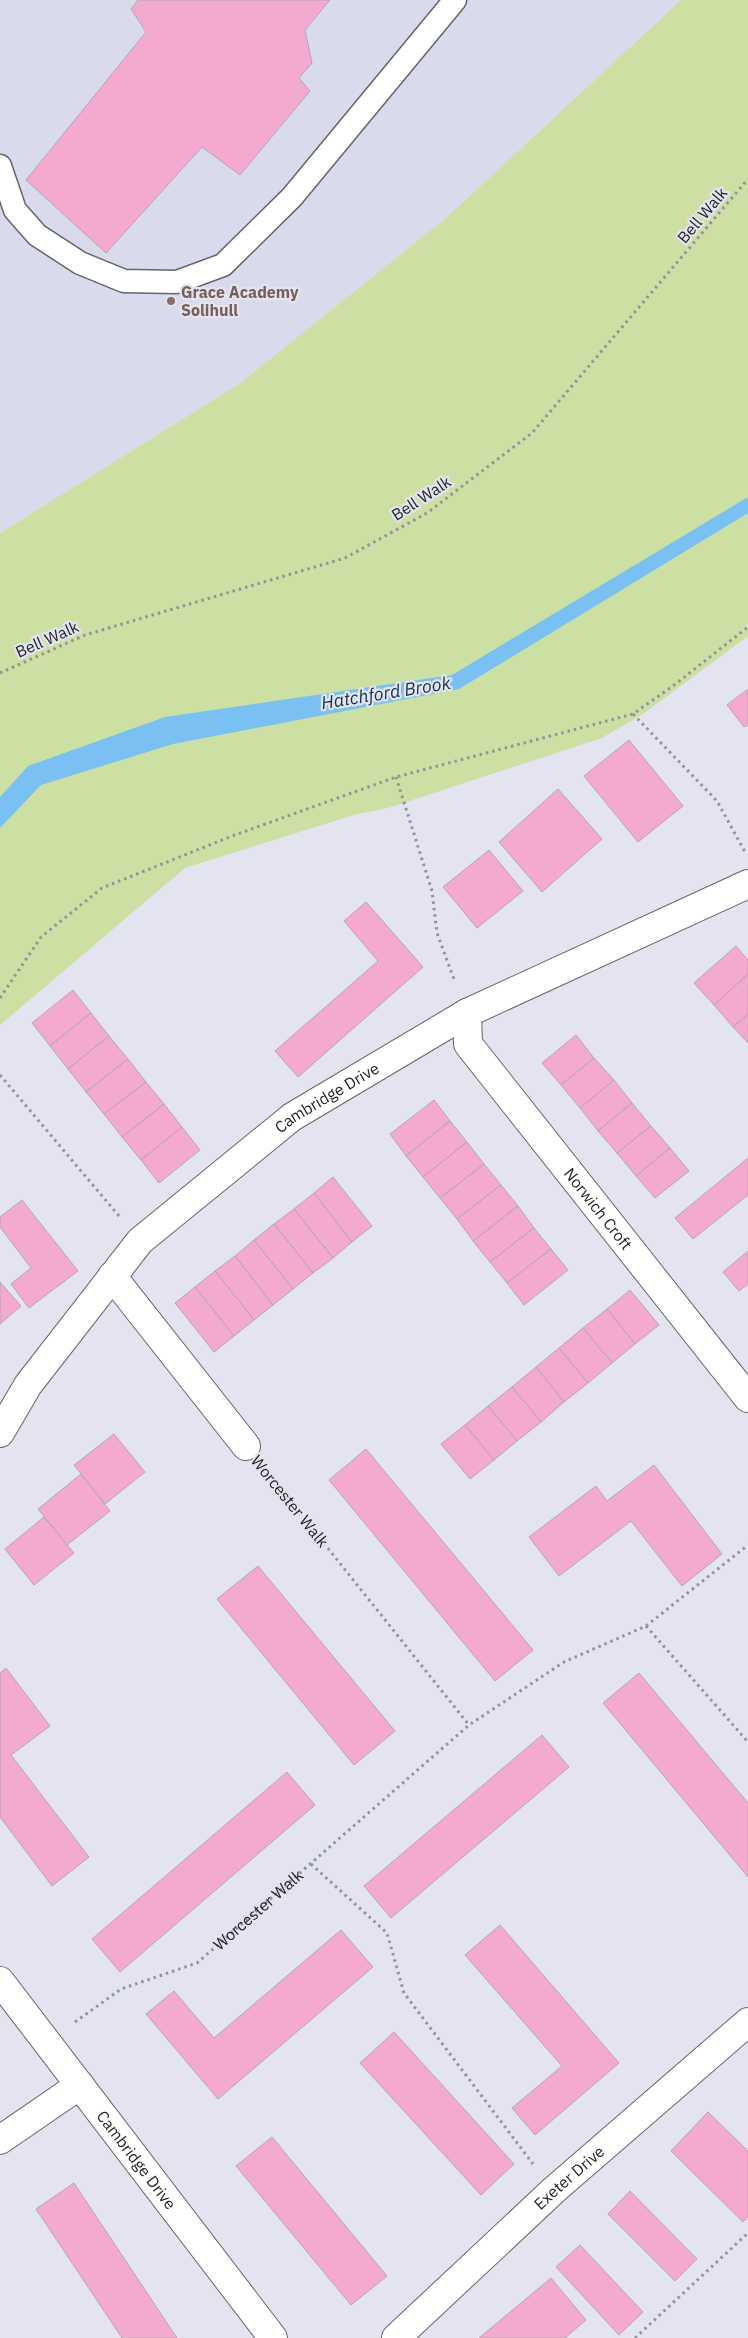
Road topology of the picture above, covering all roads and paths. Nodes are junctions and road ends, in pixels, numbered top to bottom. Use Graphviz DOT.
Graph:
graph roads {
  1 [pos="455,0"];
  2 [pos="0,166"];
  3 [pos="748,179"];
  4 [pos="748,627"];
  5 [pos="0,673"];
  6 [pos="633,714"];
  7 [pos="396,777"];
  8 [pos="748,857"];
  9 [pos="748,884"];
  10 [pos="0,998"];
  11 [pos="467,1014"];
  12 [pos="0,1075"];
  13 [pos="140,1241"];
  14 [pos="112,1276"];
  15 [pos="748,1398"];
  16 [pos="0,1433"];
  17 [pos="246,1446"];
  18 [pos="748,1545"];
  19 [pos="646,1626"];
  20 [pos="469,1725"];
  21 [pos="748,1742"];
  22 [pos="311,1864"];
  23 [pos="0,1981"];
  24 [pos="748,2022"];
  25 [pos="49,2043"];
  26 [pos="80,2085"];
  27 [pos="0,2140"];
  28 [pos="554,2190"];
  29 [pos="748,2233"];
  30 [pos="273,2338"];
  31 [pos="396,2338"];
  32 [pos="635,2338"];
  1 -- 2 [label="lane"];
  3 -- 5 [label="path, Bell Walk"];
  4 -- 6 [label="path"];
  6 -- 7 [label="path"];
  6 -- 8 [label="path"];
  7 -- 10 [label="path"];
  7 -- 11 [label="path"];
  9 -- 11 [label="street, Cambridge Drive"];
  11 -- 13 [label="street, Cambridge Drive"];
  11 -- 15 [label="street, Norwich Croft"];
  12 -- 13 [label="path"];
  13 -- 14 [label="street, Cambridge Drive"];
  14 -- 16 [label="street, Cambridge Drive"];
  14 -- 17 [label="street, Worcester Walk"];
  17 -- 20 [label="path, Worcester Walk"];
  18 -- 19 [label="path, Worcester Walk"];
  19 -- 20 [label="path, Worcester Walk"];
  19 -- 21 [label="path"];
  20 -- 22 [label="path, Worcester Walk"];
  22 -- 25 [label="path, Worcester Walk"];
  22 -- 28 [label="path"];
  23 -- 25 [label="street, Cambridge Drive"];
  24 -- 28 [label="street, Exeter Drive"];
  25 -- 26 [label="street, Cambridge Drive"];
  26 -- 27 [label="street"];
  26 -- 30 [label="street, Cambridge Drive"];
  28 -- 31 [label="street, Exeter Drive"];
  29 -- 32 [label="path"];
}
